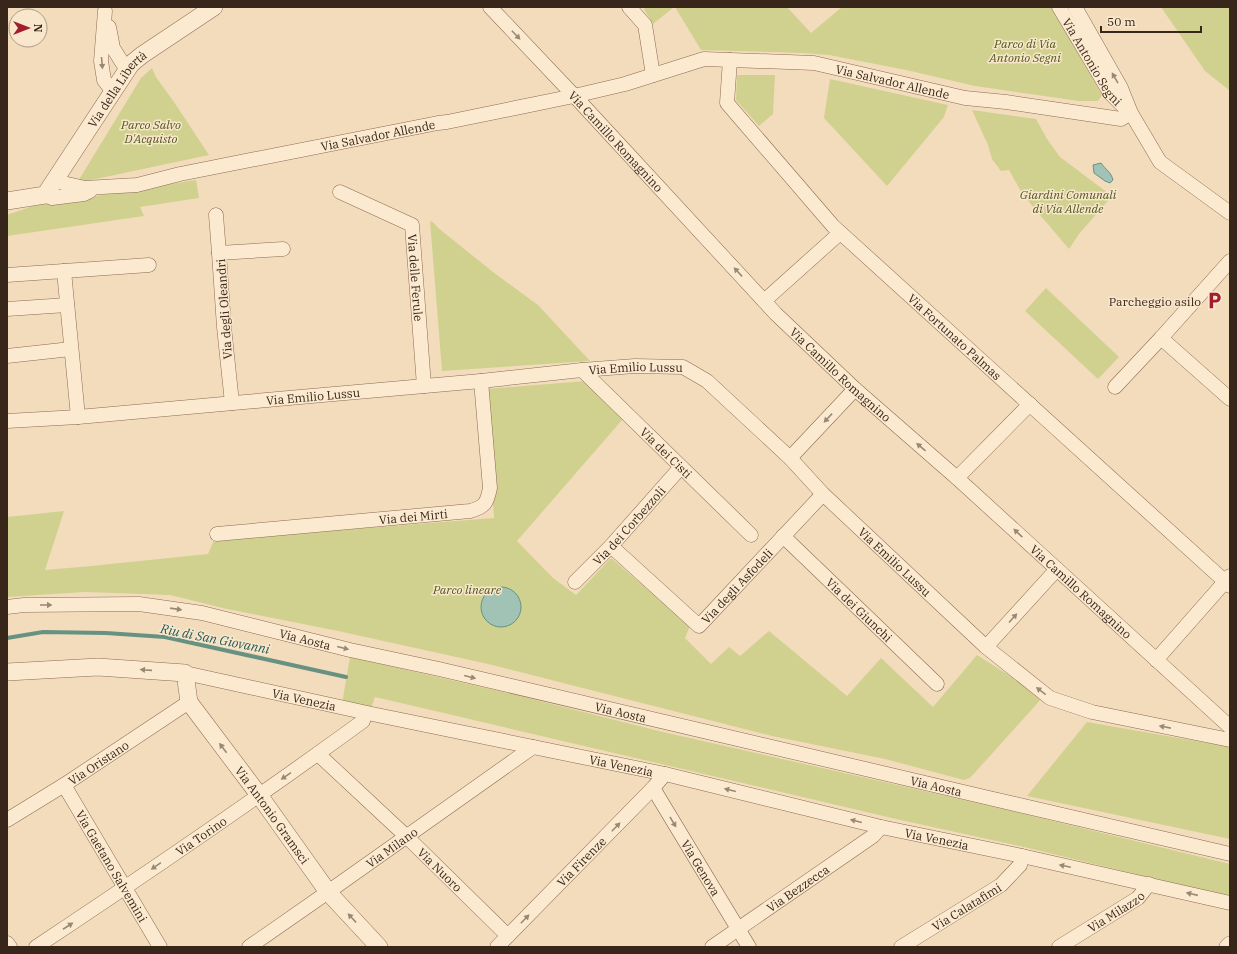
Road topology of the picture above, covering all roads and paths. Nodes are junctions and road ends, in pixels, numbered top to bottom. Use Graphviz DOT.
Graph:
graph roads {
  1 [pos="214,7"];
  2 [pos="490,7"];
  3 [pos="629,7"];
  4 [pos="1059,7"];
  5 [pos="1075,7"];
  6 [pos="105,9"];
  7 [pos="730,60"];
  8 [pos="132,64"];
  9 [pos="653,76"];
  10 [pos="113,92"];
  11 [pos="574,96"];
  12 [pos="1131,113"];
  13 [pos="49,188"];
  14 [pos="340,192"];
  15 [pos="7,201"];
  16 [pos="1230,212"];
  17 [pos="216,215"];
  18 [pos="840,233"];
  19 [pos="283,249"];
  20 [pos="219,253"];
  21 [pos="1230,261"];
  22 [pos="149,265"];
  23 [pos="64,271"];
  24 [pos="7,274"];
  25 [pos="764,301"];
  26 [pos="67,305"];
  27 [pos="7,310"];
  28 [pos="1161,338"];
  29 [pos="71,349"];
  30 [pos="7,356"];
  31 [pos="582,370"];
  32 [pos="481,381"];
  33 [pos="424,386"];
  34 [pos="1115,387"];
  35 [pos="854,389"];
  36 [pos="1230,399"];
  37 [pos="232,403"];
  38 [pos="1030,404"];
  39 [pos="78,417"];
  40 [pos="7,421"];
  41 [pos="790,458"];
  42 [pos="681,467"];
  43 [pos="957,478"];
  44 [pos="823,494"];
  45 [pos="217,534"];
  46 [pos="751,535"];
  47 [pos="783,536"];
  48 [pos="611,546"];
  49 [pos="1057,569"];
  50 [pos="1228,581"];
  51 [pos="575,582"];
  52 [pos="7,607"];
  53 [pos="986,647"];
  54 [pos="1156,660"];
  55 [pos="7,672"];
  56 [pos="185,673"];
  57 [pos="937,684"];
  58 [pos="189,702"];
  59 [pos="1217,715"];
  60 [pos="363,721"];
  61 [pos="1230,727"];
  62 [pos="1203,734"];
  63 [pos="1230,740"];
  64 [pos="533,747"];
  65 [pos="318,754"];
  66 [pos="665,774"];
  67 [pos="64,785"];
  68 [pos="653,788"];
  69 [pos="258,795"];
  70 [pos="7,820"];
  71 [pos="881,827"];
  72 [pos="406,836"];
  73 [pos="1230,854"];
  74 [pos="1022,856"];
  75 [pos="1149,884"];
  76 [pos="125,888"];
  77 [pos="328,892"];
  78 [pos="1230,903"];
  79 [pos="738,930"];
  80 [pos="508,936"];
  81 [pos="7,943"];
  82 [pos="10,947"];
  83 [pos="36,947"];
  84 [pos="160,947"];
  85 [pos="249,947"];
  86 [pos="379,947"];
  87 [pos="497,947"];
  88 [pos="712,947"];
  89 [pos="749,947"];
  90 [pos="901,947"];
  91 [pos="1059,947"];
  1 -- 8 [label="street, Via della Libertà"];
  2 -- 11 [label="street, Via Camillo Romagnino, one-way"];
  3 -- 9 [label="street"];
  4 -- 12 [label="street, Via Antonio Segni"];
  12 -- 5 [label="street, Via Antonio Segni, one-way"];
  6 -- 8 [label="street"];
  6 -- 10 [label="street, one-way"];
  7 -- 9 [label="street, Via Salvador Allende"];
  7 -- 12 [label="street, Via Salvador Allende"];
  7 -- 18 [label="street, Via Fortunato Palmas"];
  8 -- 10 [label="street, Via della Libertà"];
  9 -- 11 [label="street, Via Salvador Allende"];
  10 -- 13 [label="street, Via della Libertà"];
  11 -- 13 [label="street, Via Salvador Allende"];
  25 -- 11 [label="street, Via Camillo Romagnino, one-way"];
  12 -- 16 [label="street, Via Antonio Segni"];
  13 -- 15 [label="street, Via Salvador Allende"];
  14 -- 33 [label="street, Via delle Ferule"];
  17 -- 20 [label="street"];
  18 -- 25 [label="street"];
  18 -- 38 [label="street, Via Fortunato Palmas"];
  19 -- 20 [label="street, Via degli Oleandri"];
  20 -- 37 [label="street, Via degli Oleandri"];
  21 -- 28 [label="street"];
  22 -- 23 [label="street"];
  23 -- 24 [label="street"];
  23 -- 26 [label="street"];
  25 -- 35 [label="street, Via Camillo Romagnino"];
  26 -- 27 [label="street"];
  26 -- 29 [label="street"];
  28 -- 34 [label="street"];
  28 -- 36 [label="street"];
  29 -- 30 [label="street"];
  29 -- 39 [label="street"];
  31 -- 32 [label="street, Via Emilio Lussu"];
  31 -- 41 [label="street, Via Emilio Lussu"];
  31 -- 42 [label="street, Via dei Cisti"];
  32 -- 33 [label="street, Via Emilio Lussu"];
  32 -- 45 [label="street, Via dei Mirti"];
  33 -- 37 [label="street, Via Emilio Lussu"];
  35 -- 41 [label="street, one-way"];
  43 -- 35 [label="street, Via Camillo Romagnino, one-way"];
  37 -- 39 [label="street, Via Emilio Lussu"];
  38 -- 43 [label="street"];
  38 -- 50 [label="street, Via Fortunato Palmas"];
  39 -- 40 [label="street, Via Emilio Lussu"];
  41 -- 44 [label="street, Via Emilio Lussu"];
  42 -- 46 [label="street, Via dei Cisti"];
  42 -- 48 [label="street, Via dei Corbezzoli"];
  49 -- 43 [label="street, Via Camillo Romagnino, one-way"];
  44 -- 47 [label="street, Via degli Asfodeli"];
  44 -- 53 [label="street, Via Emilio Lussu"];
  47 -- 48 [label="street, Via degli Asfodeli"];
  47 -- 57 [label="street, Via dei Giunchi"];
  48 -- 51 [label="street, Via dei Corbezzoli"];
  53 -- 49 [label="street, one-way"];
  49 -- 54 [label="street, Via Camillo Romagnino"];
  50 -- 54 [label="street"];
  52 -- 73 [label="street, Via Aosta, one-way"];
  62 -- 53 [label="street, Via Emilio Lussu, one-way"];
  54 -- 59 [label="street, Via Camillo Romagnino"];
  56 -- 55 [label="street, Via Venezia, one-way"];
  56 -- 58 [label="street, Via Antonio Gramsci"];
  56 -- 64 [label="street, Via Venezia"];
  58 -- 67 [label="street, Via Oristano"];
  69 -- 58 [label="street, Via Antonio Gramsci, one-way"];
  59 -- 61 [label="street, Via Camillo Romagnino"];
  59 -- 62 [label="street"];
  60 -- 65 [label="street, Via Torino"];
  62 -- 63 [label="street, Via Emilio Lussu"];
  64 -- 66 [label="street, Via Venezia"];
  64 -- 72 [label="street, Via Milano"];
  65 -- 69 [label="street, Via Torino, one-way"];
  65 -- 72 [label="street, Via Nuoro"];
  66 -- 68 [label="street, Via Firenze"];
  71 -- 66 [label="street, Via Venezia, one-way"];
  67 -- 70 [label="street, Via Oristano"];
  67 -- 76 [label="street, Via Gaetano Salvemini"];
  68 -- 79 [label="street, Via Genova, one-way"];
  80 -- 68 [label="street, Via Firenze, one-way"];
  69 -- 76 [label="street, Via Torino, one-way"];
  69 -- 77 [label="street, Via Antonio Gramsci"];
  71 -- 74 [label="street, Via Venezia"];
  71 -- 79 [label="street, Via Bezzecca"];
  72 -- 77 [label="street, Via Milano"];
  72 -- 80 [label="street, Via Nuoro"];
  75 -- 74 [label="street, Via Venezia, one-way"];
  74 -- 90 [label="street, Via Calatafimi"];
  78 -- 75 [label="street, Via Venezia, one-way"];
  75 -- 91 [label="street, Via Milazzo"];
  83 -- 76 [label="street, Via Torino, one-way"];
  76 -- 84 [label="street, Via Gaetano Salvemini"];
  77 -- 85 [label="street, Via Milano"];
  86 -- 77 [label="street, Via Antonio Gramsci, one-way"];
  79 -- 88 [label="street, Via Bezzecca"];
  79 -- 89 [label="street, Via Genova"];
  80 -- 87 [label="street, Via Firenze"];
  81 -- 82 [label="street"];
}
